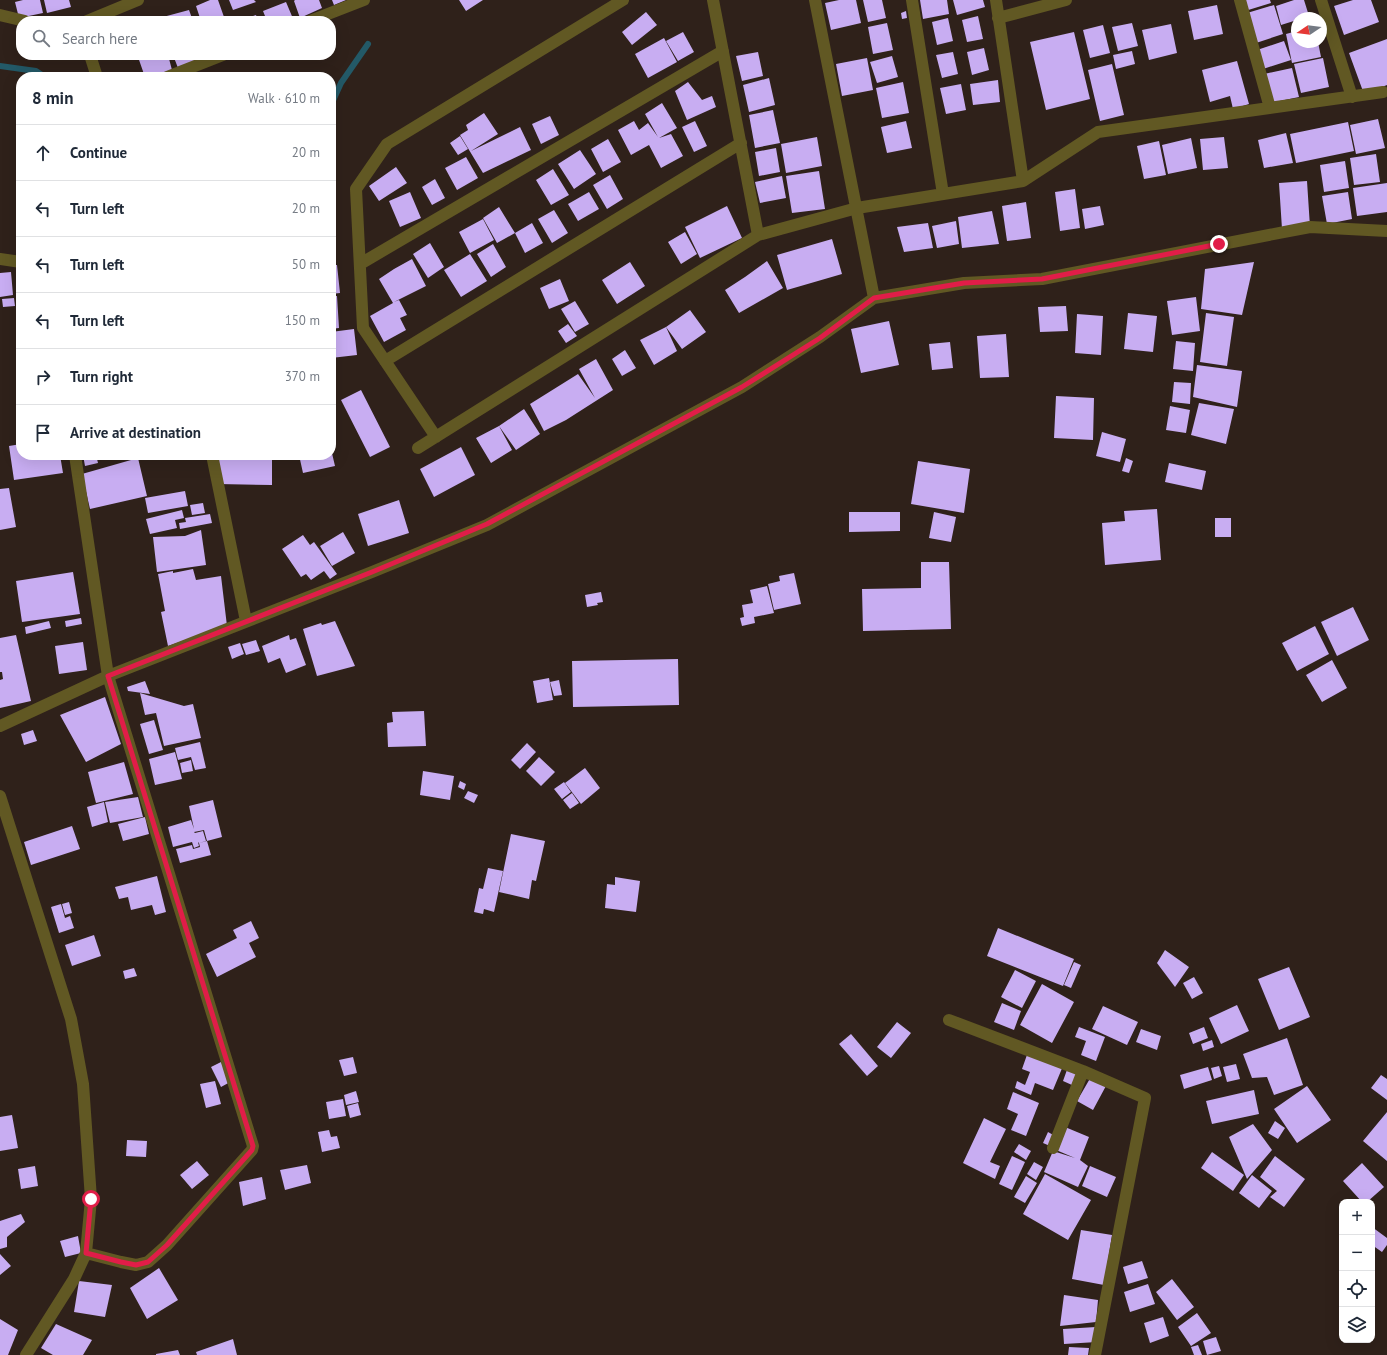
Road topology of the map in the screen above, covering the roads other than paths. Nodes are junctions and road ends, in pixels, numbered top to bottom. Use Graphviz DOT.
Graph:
graph roads {
  1 [pos="138,0"];
  2 [pos="364,0"];
  3 [pos="623,0"];
  4 [pos="713,0"];
  5 [pos="815,0"];
  6 [pos="912,0"];
  7 [pos="996,0"];
  8 [pos="1066,0"];
  9 [pos="1240,0"];
  10 [pos="1321,0"];
  11 [pos="0,15"];
  12 [pos="99,16"];
  13 [pos="323,16"];
  14 [pos="998,18"];
  15 [pos="16,19"];
  16 [pos="723,51"];
  17 [pos="92,60"];
  18 [pos="210,60"];
  19 [pos="96,72"];
  20 [pos="180,72"];
  21 [pos="1383,92"];
  22 [pos="1352,97"];
  23 [pos="1270,108"];
  24 [pos="741,143"];
  25 [pos="1023,181"];
  26 [pos="944,194"];
  27 [pos="856,208"];
  28 [pos="1387,231"];
  29 [pos="758,235"];
  30 [pos="0,259"];
  31 [pos="16,261"];
  32 [pos="360,264"];
  33 [pos="874,298"];
  34 [pos="385,361"];
  35 [pos="436,437"];
  36 [pos="418,448"];
  37 [pos="76,460"];
  38 [pos="213,460"];
  39 [pos="246,622"];
  40 [pos="108,676"];
  41 [pos="0,726"];
  42 [pos="0,796"];
  43 [pos="949,1020"];
  44 [pos="1083,1071"];
  45 [pos="1053,1148"];
  46 [pos="86,1253"];
  47 [pos="26,1355"];
  48 [pos="1095,1355"];
  1 -- 12 [label="street"];
  2 -- 13 [label="street"];
  3 -- 32 [label="street"];
  4 -- 16 [label="street"];
  5 -- 27 [label="street"];
  6 -- 26 [label="street"];
  7 -- 14 [label="street"];
  8 -- 14 [label="street"];
  9 -- 23 [label="street"];
  10 -- 22 [label="street"];
  11 -- 15 [label="street"];
  14 -- 25 [label="street"];
  16 -- 24 [label="street"];
  16 -- 32 [label="street"];
  17 -- 19 [label="street"];
  18 -- 20 [label="street"];
  21 -- 22 [label="street"];
  22 -- 23 [label="street"];
  23 -- 25 [label="street"];
  24 -- 29 [label="street"];
  24 -- 34 [label="street"];
  25 -- 26 [label="street"];
  26 -- 27 [label="street"];
  27 -- 29 [label="street"];
  27 -- 33 [label="street"];
  28 -- 33 [label="street"];
  29 -- 35 [label="street"];
  30 -- 31 [label="street"];
  32 -- 34 [label="street"];
  33 -- 39 [label="street"];
  34 -- 35 [label="street"];
  35 -- 36 [label="street"];
  37 -- 40 [label="street"];
  38 -- 39 [label="street"];
  39 -- 40 [label="street"];
  40 -- 41 [label="street"];
  40 -- 46 [label="street"];
  42 -- 46 [label="street"];
  43 -- 44 [label="street"];
  44 -- 45 [label="street"];
  44 -- 48 [label="street"];
  46 -- 47 [label="street"];
}
